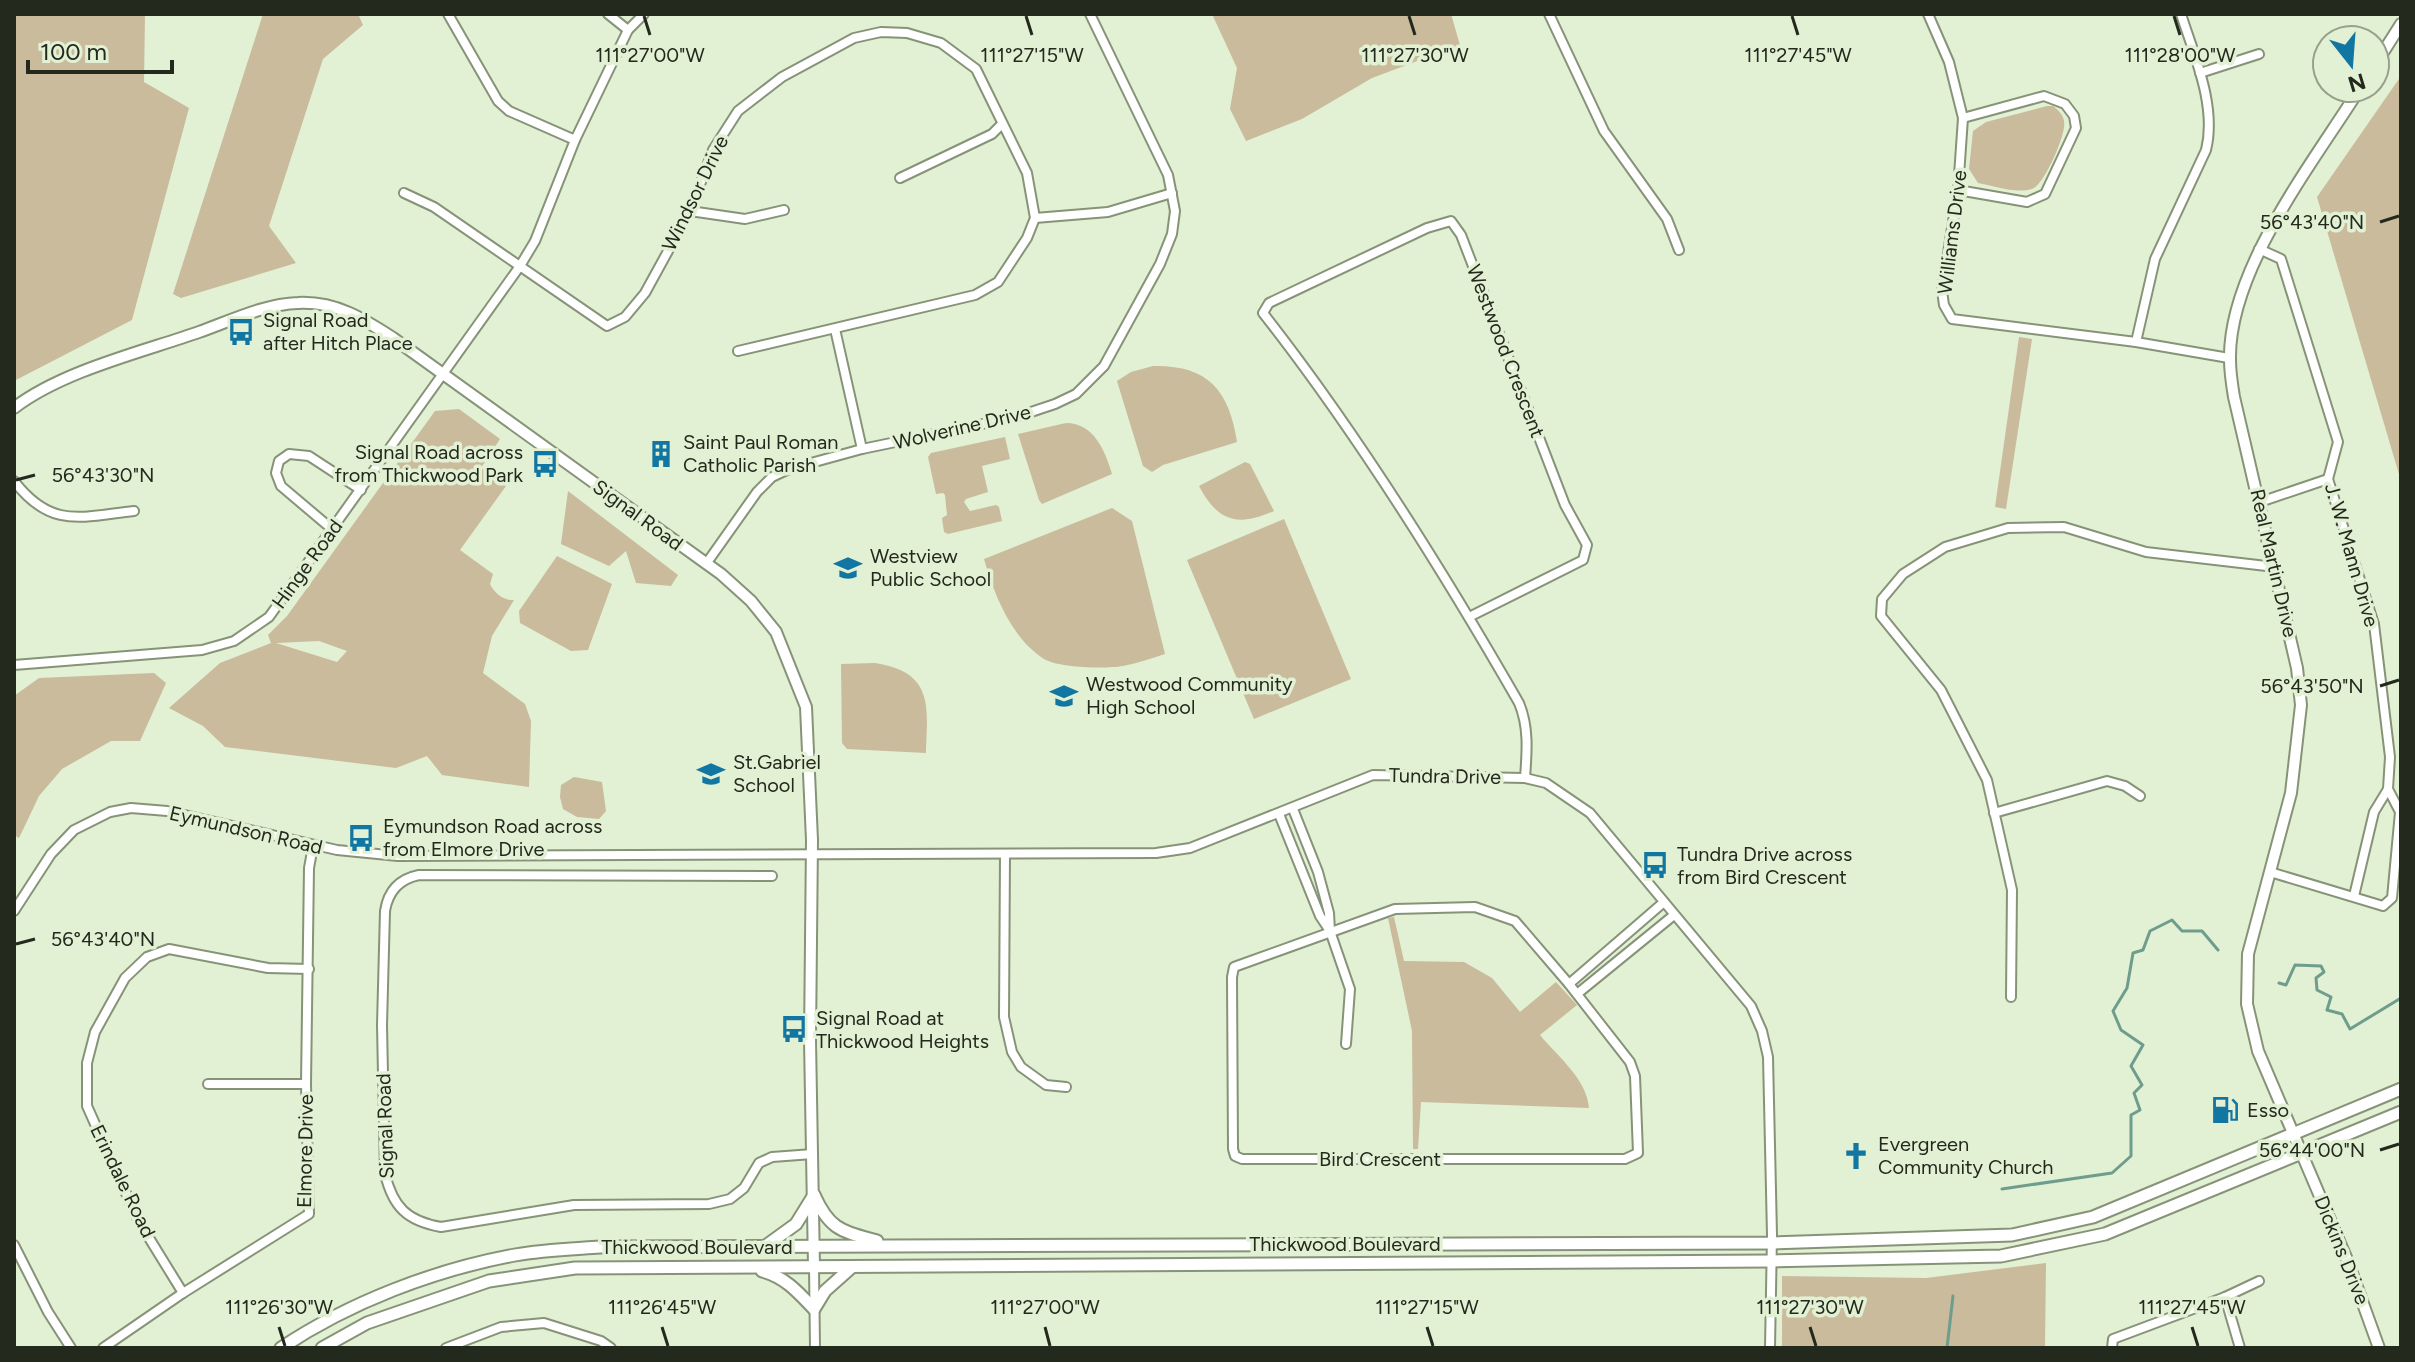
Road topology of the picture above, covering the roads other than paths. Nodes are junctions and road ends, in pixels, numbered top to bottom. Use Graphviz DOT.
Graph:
graph roads {
  1 [pos="448,14"];
  2 [pos="608,14"];
  3 [pos="644,14"];
  4 [pos="1090,14"];
  5 [pos="1549,14"];
  6 [pos="1928,14"];
  7 [pos="2181,14"];
  8 [pos="628,30"];
  9 [pos="2259,54"];
  10 [pos="2200,73"];
  11 [pos="2350,104"];
  12 [pos="1963,118"];
  13 [pos="1002,124"];
  14 [pos="575,140"];
  15 [pos="900,178"];
  16 [pos="1958,190"];
  17 [pos="404,193"];
  18 [pos="1172,193"];
  19 [pos="784,210"];
  20 [pos="690,211"];
  21 [pos="1035,218"];
  22 [pos="2259,249"];
  23 [pos="1679,250"];
  24 [pos="520,266"];
  25 [pos="835,329"];
  26 [pos="2136,342"];
  27 [pos="738,351"];
  28 [pos="2229,358"];
  29 [pos="443,374"];
  30 [pos="14,408"];
  31 [pos="862,449"];
  32 [pos="2328,479"];
  33 [pos="14,481"];
  34 [pos="361,490"];
  35 [pos="2260,502"];
  36 [pos="134,511"];
  37 [pos="333,530"];
  38 [pos="706,564"];
  39 [pos="2275,567"];
  40 [pos="1469,617"];
  41 [pos="14,665"];
  42 [pos="1525,778"];
  43 [pos="2388,789"];
  44 [pos="2140,796"];
  45 [pos="1293,809"];
  46 [pos="1994,813"];
  47 [pos="1279,814"];
  48 [pos="313,846"];
  49 [pos="812,854"];
  50 [pos="1005,854"];
  51 [pos="707,855"];
  52 [pos="1318,872"];
  53 [pos="2270,872"];
  54 [pos="707,875"];
  55 [pos="772,876"];
  56 [pos="1304,877"];
  57 [pos="2354,896"];
  58 [pos="1664,902"];
  59 [pos="14,911"];
  60 [pos="1674,915"];
  61 [pos="1330,931"];
  62 [pos="1615,944"];
  63 [pos="1625,956"];
  64 [pos="309,969"];
  65 [pos="1569,984"];
  66 [pos="1577,994"];
  67 [pos="2011,997"];
  68 [pos="1346,1044"];
  69 [pos="208,1084"];
  70 [pos="306,1084"];
  71 [pos="1066,1087"];
  72 [pos="2401,1089"];
  73 [pos="2401,1112"];
  74 [pos="2294,1134"];
  75 [pos="813,1154"];
  76 [pos="2303,1154"];
  77 [pos="814,1195"];
  78 [pos="1772,1243"];
  79 [pos="14,1245"];
  80 [pos="893,1245"];
  81 [pos="767,1246"];
  82 [pos="814,1246"];
  83 [pos="1771,1261"];
  84 [pos="745,1267"];
  85 [pos="814,1267"];
  86 [pos="852,1267"];
  87 [pos="2259,1281"];
  88 [pos="183,1293"];
  89 [pos="2225,1297"];
  90 [pos="814,1309"];
  91 [pos="71,1348"];
  92 [pos="103,1348"];
  93 [pos="281,1348"];
  94 [pos="322,1348"];
  95 [pos="446,1348"];
  96 [pos="611,1348"];
  97 [pos="815,1348"];
  98 [pos="1770,1348"];
  99 [pos="2112,1348"];
  100 [pos="2240,1348"];
  101 [pos="2379,1348"];
  1 -- 14 [label="street"];
  2 -- 8 [label="street"];
  3 -- 8 [label="street"];
  4 -- 18 [label="street, Wolverine Drive"];
  5 -- 23 [label="street"];
  6 -- 12 [label="street, Williams Drive"];
  7 -- 10 [label="street"];
  8 -- 14 [label="street"];
  9 -- 10 [label="street"];
  10 -- 26 [label="street"];
  11 -- 22 [label="street, Real Martin Drive"];
  12 -- 16 [label="street, Williams Drive"];
  12 -- 16 [label="street"];
  13 -- 15 [label="street"];
  13 -- 20 [label="street, Windsor Drive"];
  13 -- 21 [label="street, Windsor Drive"];
  14 -- 24 [label="street"];
  16 -- 26 [label="street, Williams Drive"];
  17 -- 24 [label="street"];
  18 -- 21 [label="street"];
  18 -- 31 [label="street, Wolverine Drive"];
  19 -- 20 [label="street"];
  20 -- 24 [label="street, Windsor Drive"];
  21 -- 25 [label="street"];
  22 -- 28 [label="street, Real Martin Drive"];
  22 -- 32 [label="street, J. W. Mann Drive"];
  24 -- 29 [label="street"];
  25 -- 27 [label="street"];
  25 -- 31 [label="street"];
  26 -- 28 [label="street, Williams Drive"];
  28 -- 35 [label="street, Real Martin Drive"];
  29 -- 30 [label="street, Signal Road"];
  29 -- 34 [label="street, Hinge Road"];
  29 -- 38 [label="street, Signal Road"];
  31 -- 38 [label="street, Wolverine Drive"];
  32 -- 35 [label="street"];
  32 -- 43 [label="street, J. W. Mann Drive"];
  33 -- 36 [label="street"];
  34 -- 37 [label="street, Hinge Road"];
  34 -- 37 [label="street"];
  35 -- 39 [label="street, Real Martin Drive"];
  37 -- 41 [label="street, Hinge Road"];
  38 -- 49 [label="street, Signal Road"];
  39 -- 46 [label="street"];
  39 -- 53 [label="street, Real Martin Drive"];
  40 -- 40 [label="street, Westwood Crescent"];
  40 -- 42 [label="street"];
  42 -- 45 [label="street, Tundra Drive"];
  42 -- 58 [label="street, Tundra Drive"];
  43 -- 57 [label="street, J. W. Mann Drive"];
  43 -- 57 [label="street, J. W. Mann Drive"];
  44 -- 46 [label="street"];
  45 -- 47 [label="street, Tundra Drive"];
  45 -- 52 [label="street"];
  46 -- 67 [label="street"];
  47 -- 50 [label="street, Tundra Drive"];
  47 -- 56 [label="street"];
  48 -- 51 [label="street, Eymundson Road"];
  48 -- 59 [label="street, Eymundson Road"];
  48 -- 64 [label="street, Elmore Drive"];
  49 -- 50 [label="street, Tundra Drive"];
  49 -- 51 [label="street, Eymundson Road"];
  49 -- 75 [label="street, Signal Road"];
  50 -- 71 [label="street"];
  51 -- 54 [label="street"];
  52 -- 56 [label="street"];
  52 -- 61 [label="street"];
  53 -- 57 [label="street, J. W. Mann Drive"];
  53 -- 74 [label="street, Real Martin Drive"];
  54 -- 55 [label="street, Signal Road"];
  54 -- 75 [label="street, Signal Road"];
  56 -- 61 [label="street"];
  58 -- 60 [label="street, Tundra Drive"];
  58 -- 62 [label="street"];
  60 -- 63 [label="street"];
  60 -- 78 [label="street, Tundra Drive"];
  61 -- 65 [label="street, Bird Crescent"];
  61 -- 66 [label="street, Bird Crescent"];
  61 -- 68 [label="street"];
  62 -- 63 [label="street"];
  62 -- 65 [label="street"];
  63 -- 66 [label="street"];
  64 -- 70 [label="street, Elmore Drive"];
  64 -- 88 [label="street, Erindale Road"];
  65 -- 66 [label="street, Bird Crescent"];
  69 -- 70 [label="street"];
  70 -- 88 [label="street, Elmore Drive"];
  72 -- 74 [label="main road, Thickwood Boulevard"];
  73 -- 76 [label="main road, Thickwood Boulevard"];
  74 -- 76 [label="street, Real Martin Drive"];
  74 -- 78 [label="main road, Thickwood Boulevard"];
  75 -- 77 [label="street, Signal Road"];
  76 -- 83 [label="main road, Thickwood Boulevard"];
  76 -- 101 [label="street, Dickins Drive"];
  77 -- 80 [label="main road"];
  77 -- 81 [label="main road"];
  77 -- 82 [label="street, Signal Road"];
  78 -- 80 [label="main road, Thickwood Boulevard"];
  78 -- 83 [label="street, Tundra Drive"];
  79 -- 91 [label="street"];
  80 -- 82 [label="main road, Thickwood Boulevard"];
  81 -- 82 [label="main road, Thickwood Boulevard"];
  81 -- 93 [label="main road, Thickwood Boulevard"];
  82 -- 85 [label="street, Signal Road"];
  83 -- 86 [label="main road, Thickwood Boulevard"];
  83 -- 98 [label="street, Tundra Drive"];
  84 -- 85 [label="main road, Thickwood Boulevard"];
  84 -- 90 [label="main road"];
  84 -- 94 [label="main road, Thickwood Boulevard"];
  85 -- 86 [label="main road, Thickwood Boulevard"];
  85 -- 90 [label="street"];
  86 -- 90 [label="main road"];
  87 -- 89 [label="street"];
  88 -- 92 [label="street, Elmore Drive"];
  89 -- 99 [label="street"];
  89 -- 100 [label="street"];
  90 -- 97 [label="street"];
  95 -- 96 [label="street"];
}
